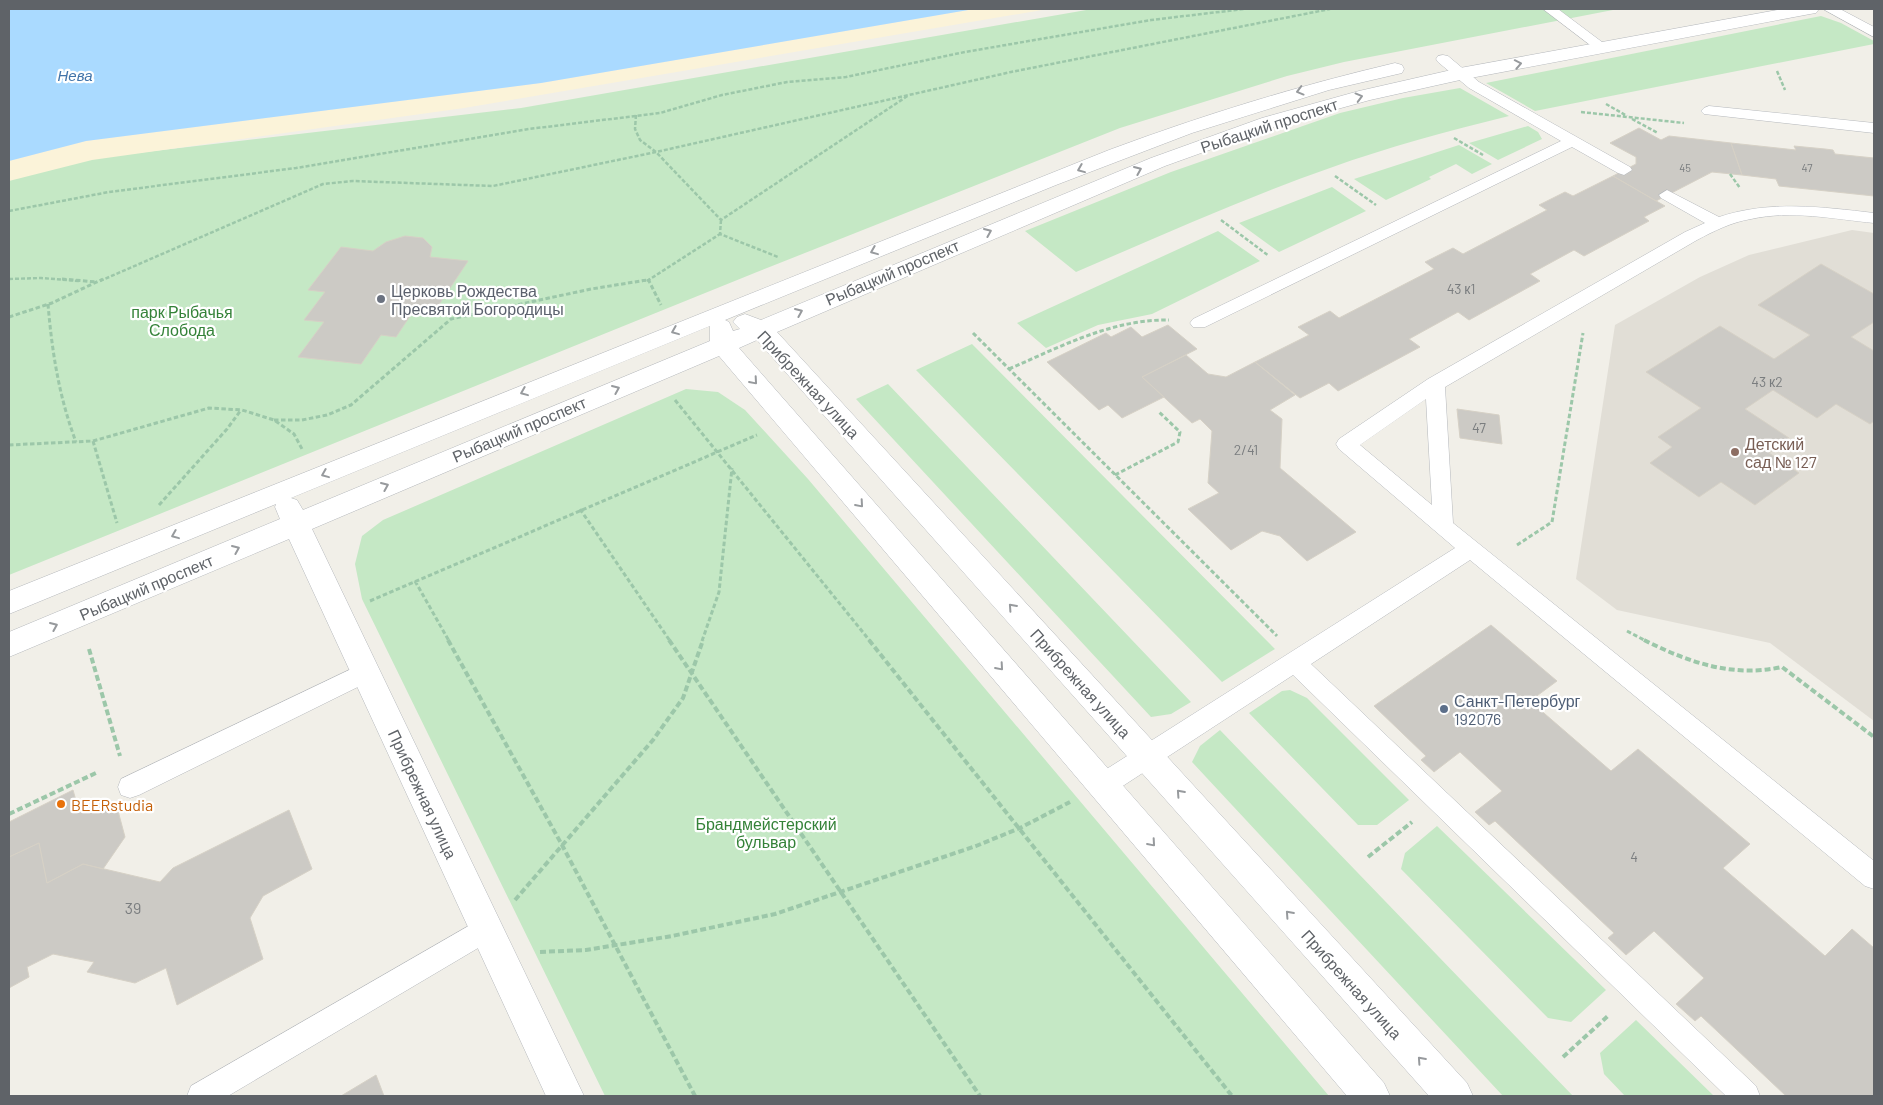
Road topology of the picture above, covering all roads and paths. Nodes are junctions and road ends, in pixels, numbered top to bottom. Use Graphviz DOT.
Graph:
graph roads {
  1 [pos="1244,9"];
  2 [pos="1330,9"];
  3 [pos="1550,9"];
  4 [pos="1810,9"];
  5 [pos="1830,9"];
  6 [pos="1660,18"];
  7 [pos="1584,33"];
  8 [pos="1874,33"];
  9 [pos="1603,48"];
  10 [pos="1428,62"];
  11 [pos="1460,74"];
  12 [pos="911,94"];
  13 [pos="1606,104"];
  14 [pos="1572,111"];
  15 [pos="1709,111"];
  16 [pos="636,115"];
  17 [pos="1630,117"];
  18 [pos="1686,123"];
  19 [pos="1874,128"];
  20 [pos="1658,133"];
  21 [pos="1573,142"];
  22 [pos="656,152"];
  23 [pos="1624,170"];
  24 [pos="1335,176"];
  25 [pos="1667,195"];
  26 [pos="9,211"];
  27 [pos="1874,218"];
  28 [pos="721,220"];
  29 [pos="1221,220"];
  30 [pos="1717,223"];
  31 [pos="1403,224"];
  32 [pos="720,234"];
  33 [pos="784,260"];
  34 [pos="1296,276"];
  35 [pos="9,279"];
  36 [pos="648,280"];
  37 [pos="98,282"];
  38 [pos="1589,295"];
  39 [pos="48,304"];
  40 [pos="661,306"];
  41 [pos="720,313"];
  42 [pos="9,318"];
  43 [pos="1199,323"];
  44 [pos="760,328"];
  45 [pos="973,333"];
  46 [pos="722,344"];
  47 [pos="1009,369"];
  48 [pos="1435,384"];
  49 [pos="672,396"];
  50 [pos="242,410"];
  51 [pos="1158,412"];
  52 [pos="274,420"];
  53 [pos="762,433"];
  54 [pos="92,441"];
  55 [pos="76,442"];
  56 [pos="9,445"];
  57 [pos="718,452"];
  58 [pos="304,454"];
  59 [pos="732,468"];
  60 [pos="1115,475"];
  61 [pos="280,492"];
  62 [pos="157,507"];
  63 [pos="580,509"];
  64 [pos="295,524"];
  65 [pos="1443,526"];
  66 [pos="118,527"];
  67 [pos="1516,545"];
  68 [pos="1524,551"];
  69 [pos="1478,557"];
  70 [pos="415,581"];
  71 [pos="9,603"];
  72 [pos="365,604"];
  73 [pos="1620,627"];
  74 [pos="9,645"];
  75 [pos="88,646"];
  76 [pos="1295,664"];
  77 [pos="366,672"];
  78 [pos="693,672"];
  79 [pos="1874,738"];
  80 [pos="1147,756"];
  81 [pos="122,760"];
  82 [pos="130,787"];
  83 [pos="1090,792"];
  84 [pos="1438,802"];
  85 [pos="9,814"];
  86 [pos="1020,828"];
  87 [pos="562,845"];
  88 [pos="1368,857"];
  89 [pos="1874,877"];
  90 [pos="841,891"];
  91 [pos="514,901"];
  92 [pos="486,928"];
  93 [pos="615,946"];
  94 [pos="533,952"];
  95 [pos="1635,991"];
  96 [pos="1563,1057"];
  97 [pos="201,1096"];
  98 [pos="565,1096"];
  99 [pos="695,1096"];
  100 [pos="980,1096"];
  101 [pos="1232,1096"];
  102 [pos="1371,1096"];
  103 [pos="1454,1096"];
  104 [pos="1746,1096"];
  1 -- 16 [label="path"];
  2 -- 12 [label="path"];
  3 -- 7 [label="lane"];
  4 -- 9 [label="street, Рыбацкий проспект"];
  5 -- 8 [label="lane"];
  6 -- 7 [label="street, Рыбацкий проспект"];
  7 -- 9 [label="lane"];
  7 -- 10 [label="street, Рыбацкий проспект"];
  11 -- 9 [label="street, Рыбацкий проспект, one-way"];
  10 -- 11 [label="lane"];
  10 -- 41 [label="street, Рыбацкий проспект, one-way"];
  11 -- 21 [label="lane"];
  44 -- 11 [label="street, Рыбацкий проспект, one-way"];
  12 -- 22 [label="path"];
  12 -- 28 [label="path"];
  13 -- 17 [label="path"];
  14 -- 17 [label="path"];
  15 -- 19 [label="lane"];
  16 -- 22 [label="path"];
  16 -- 26 [label="path"];
  17 -- 18 [label="path"];
  17 -- 20 [label="path"];
  21 -- 23 [label="lane"];
  21 -- 31 [label="lane"];
  22 -- 28 [label="path"];
  22 -- 37 [label="path"];
  24 -- 31 [label="path"];
  25 -- 30 [label="lane"];
  27 -- 30 [label="lane"];
  28 -- 32 [label="path"];
  29 -- 34 [label="path"];
  30 -- 38 [label="lane"];
  31 -- 34 [label="lane"];
  32 -- 33 [label="path"];
  32 -- 36 [label="path"];
  34 -- 43 [label="lane"];
  35 -- 37 [label="path"];
  36 -- 40 [label="path"];
  36 -- 52 [label="path"];
  37 -- 39 [label="path"];
  38 -- 48 [label="lane"];
  38 -- 67 [label="path"];
  39 -- 42 [label="path"];
  39 -- 55 [label="path"];
  41 -- 44 [label="street, Прибрежная улица"];
  41 -- 46 [label="street"];
  41 -- 61 [label="street, Рыбацкий проспект, one-way"];
  43 -- 47 [label="path"];
  44 -- 46 [label="street, Рыбацкий проспект"];
  80 -- 44 [label="street, Прибрежная улица, one-way"];
  45 -- 47 [label="path"];
  64 -- 46 [label="street, Рыбацкий проспект, one-way"];
  46 -- 83 [label="street, one-way"];
  47 -- 60 [label="path"];
  48 -- 65 [label="lane"];
  48 -- 65 [label="lane"];
  49 -- 57 [label="path"];
  50 -- 52 [label="path"];
  50 -- 54 [label="path"];
  50 -- 62 [label="path"];
  51 -- 60 [label="path"];
  52 -- 58 [label="path"];
  53 -- 57 [label="path"];
  54 -- 55 [label="path"];
  54 -- 66 [label="path"];
  55 -- 56 [label="path"];
  57 -- 59 [label="path"];
  57 -- 63 [label="path"];
  59 -- 78 [label="path"];
  59 -- 86 [label="path"];
  60 -- 76 [label="path"];
  61 -- 64 [label="street, Прибрежная улица"];
  61 -- 71 [label="street, Рыбацкий проспект, one-way"];
  63 -- 70 [label="path"];
  63 -- 78 [label="path"];
  74 -- 64 [label="street, Рыбацкий проспект, one-way"];
  64 -- 77 [label="street, Прибрежная улица"];
  65 -- 69 [label="lane"];
  67 -- 68 [label="path"];
  67 -- 69 [label="path"];
  69 -- 76 [label="lane"];
  69 -- 89 [label="lane"];
  70 -- 72 [label="path"];
  70 -- 87 [label="path"];
  73 -- 79 [label="path"];
  75 -- 81 [label="path"];
  76 -- 80 [label="lane"];
  76 -- 84 [label="lane"];
  77 -- 82 [label="lane"];
  77 -- 92 [label="street, Прибрежная улица"];
  78 -- 87 [label="path"];
  78 -- 90 [label="path"];
  80 -- 83 [label="lane"];
  103 -- 80 [label="street, Прибрежная улица, one-way"];
  81 -- 82 [label="path"];
  81 -- 85 [label="path"];
  83 -- 86 [label="path"];
  83 -- 102 [label="street, one-way"];
  84 -- 88 [label="path"];
  84 -- 95 [label="lane"];
  86 -- 90 [label="path"];
  86 -- 101 [label="path"];
  87 -- 91 [label="path"];
  87 -- 93 [label="path"];
  90 -- 93 [label="path"];
  90 -- 100 [label="path"];
  92 -- 97 [label="lane"];
  92 -- 98 [label="street, Прибрежная улица"];
  93 -- 94 [label="path"];
  93 -- 99 [label="path"];
  95 -- 96 [label="path"];
  95 -- 104 [label="lane"];
}
